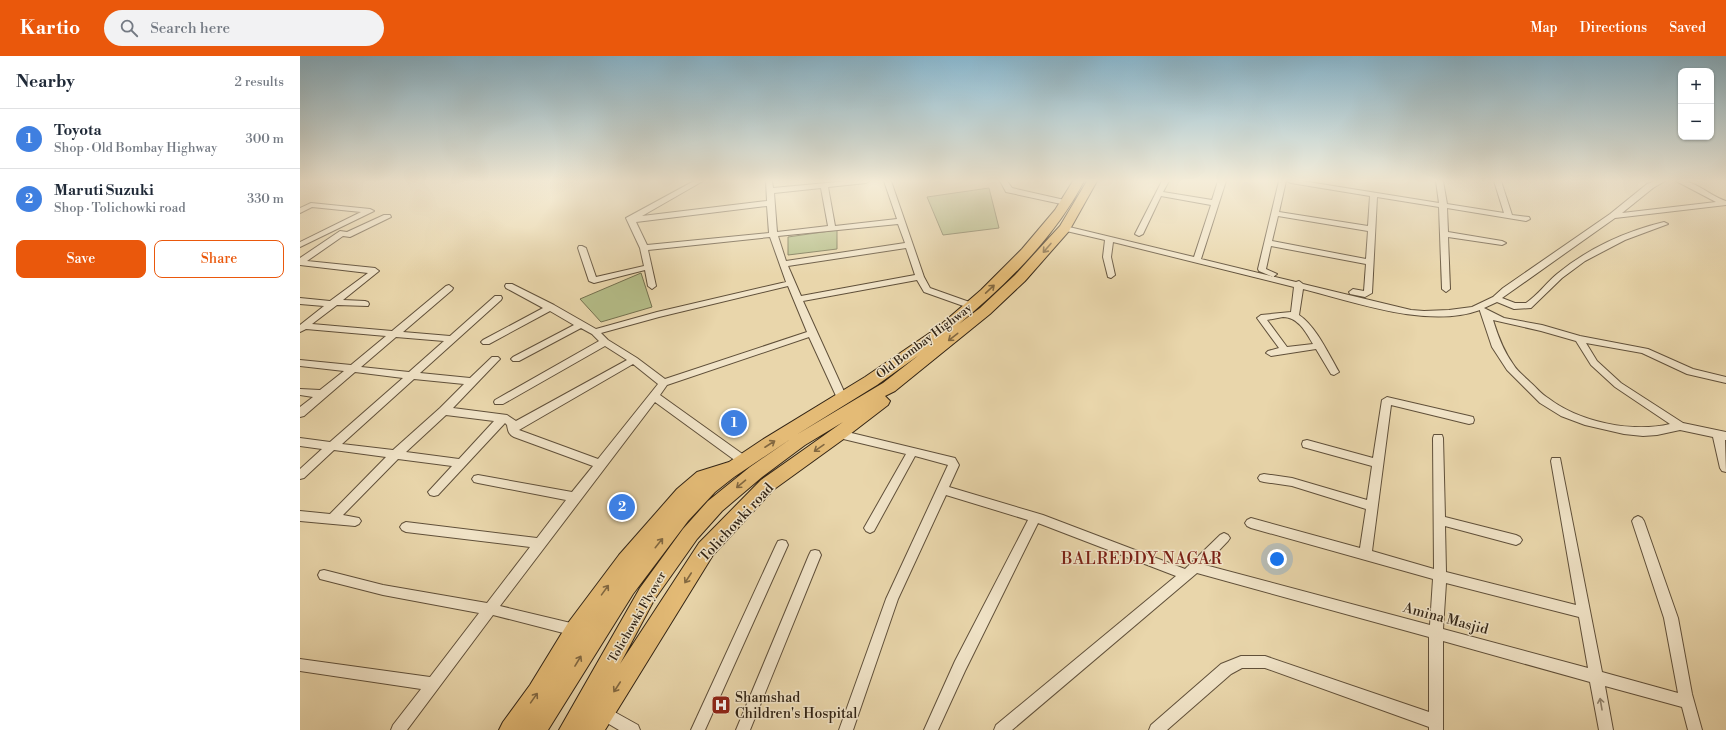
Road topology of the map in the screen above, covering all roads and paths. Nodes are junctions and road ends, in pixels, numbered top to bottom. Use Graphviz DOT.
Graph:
graph roads {
  1 [pos="367,212"];
  2 [pos="642,212"];
  3 [pos="688,212"];
  4 [pos="772,212"];
  5 [pos="829,212"];
  6 [pos="898,212"];
  7 [pos="1059,212"];
  8 [pos="1074,212"];
  9 [pos="1150,212"];
  10 [pos="1212,212"];
  11 [pos="1373,212"];
  12 [pos="1443,212"];
  13 [pos="1488,212"];
  14 [pos="1508,212"];
  15 [pos="1617,212"];
  16 [pos="1643,212"];
  17 [pos="1274,213"];
  18 [pos="1509,216"];
  19 [pos="1613,216"];
  20 [pos="387,217"];
  21 [pos="630,219"];
  22 [pos="1526,219"];
  23 [pos="901,221"];
  24 [pos="1664,224"];
  25 [pos="1065,228"];
  26 [pos="832,229"];
  27 [pos="1372,229"];
  28 [pos="773,234"];
  29 [pos="1139,234"];
  30 [pos="1444,234"];
  31 [pos="1109,239"];
  32 [pos="1268,243"];
  33 [pos="1502,243"];
  34 [pos="300,245"];
  35 [pos="909,245"];
  36 [pos="582,248"];
  37 [pos="644,248"];
  38 [pos="1198,258"];
  39 [pos="1370,262"];
  40 [pos="300,263"];
  41 [pos="783,264"];
  42 [pos="648,267"];
  43 [pos="1111,275"];
  44 [pos="920,277"];
  45 [pos="791,283"];
  46 [pos="1300,284"];
  47 [pos="509,286"];
  48 [pos="652,286"];
  49 [pos="449,288"];
  50 [pos="1446,289"];
  51 [pos="498,298"];
  52 [pos="798,299"];
  53 [pos="1498,299"];
  54 [pos="300,301"];
  55 [pos="334,303"];
  56 [pos="366,304"];
  57 [pos="972,306"];
  58 [pos="550,307"];
  59 [pos="1483,310"];
  60 [pos="1295,315"];
  61 [pos="582,324"];
  62 [pos="302,327"];
  63 [pos="595,332"];
  64 [pos="395,333"];
  65 [pos="812,333"];
  66 [pos="453,339"];
  67 [pos="1579,339"];
  68 [pos="486,342"];
  69 [pos="605,342"];
  70 [pos="1320,346"];
  71 [pos="1285,350"];
  72 [pos="1271,353"];
  73 [pos="495,359"];
  74 [pos="516,359"];
  75 [pos="634,360"];
  76 [pos="300,363"];
  77 [pos="352,368"];
  78 [pos="1334,372"];
  79 [pos="412,376"];
  80 [pos="1726,380"];
  81 [pos="472,382"];
  82 [pos="664,383"];
  83 [pos="888,387"];
  84 [pos="300,392"];
  85 [pos="322,394"];
  86 [pos="654,396"];
  87 [pos="499,402"];
  88 [pos="848,403"];
  89 [pos="444,411"];
  90 [pos="300,413"];
  91 [pos="502,418"];
  92 [pos="1469,420"];
  93 [pos="1680,426"];
  94 [pos="512,428"];
  95 [pos="839,434"];
  96 [pos="1722,435"];
  97 [pos="1438,438"];
  98 [pos="300,442"];
  99 [pos="1307,444"];
  100 [pos="331,447"];
  101 [pos="913,452"];
  102 [pos="395,455"];
  103 [pos="1556,461"];
  104 [pos="461,463"];
  105 [pos="741,463"];
  106 [pos="1378,463"];
  107 [pos="600,464"];
  108 [pos="1726,468"];
  109 [pos="300,475"];
  110 [pos="1264,478"];
  111 [pos="478,479"];
  112 [pos="942,489"];
  113 [pos="434,492"];
  114 [pos="576,497"];
  115 [pos="1371,506"];
  116 [pos="300,516"];
  117 [pos="1035,518"];
  118 [pos="332,519"];
  119 [pos="1439,520"];
  120 [pos="355,521"];
  121 [pos="1638,521"];
  122 [pos="1251,523"];
  123 [pos="406,527"];
  124 [pos="870,528"];
  125 [pos="1224,538"];
  126 [pos="1516,540"];
  127 [pos="542,543"];
  128 [pos="782,545"];
  129 [pos="1365,554"];
  130 [pos="815,556"];
  131 [pos="1191,571"];
  132 [pos="324,575"];
  133 [pos="1440,576"];
  134 [pos="491,609"];
  135 [pos="1584,613"];
  136 [pos="576,630"];
  137 [pos="1436,632"];
  138 [pos="300,665"];
  139 [pos="1597,677"];
  140 [pos="434,684"];
  141 [pos="1687,702"];
  142 [pos="602,712"];
  143 [pos="1436,726"];
  144 [pos="398,730"];
  145 [pos="511,730"];
  146 [pos="535,730"];
  147 [pos="570,730"];
  148 [pos="592,730"];
  149 [pos="633,730"];
  150 [pos="698,730"];
  151 [pos="744,730"];
  152 [pos="846,730"];
  153 [pos="931,730"];
  154 [pos="1001,730"];
  155 [pos="1156,730"];
  156 [pos="1606,730"];
  157 [pos="1695,730"];
  1 -- 34 [label="street"];
  2 -- 21 [label="street"];
  3 -- 21 [label="street"];
  4 -- 28 [label="street"];
  5 -- 26 [label="street"];
  6 -- 23 [label="street"];
  57 -- 7 [label="main road, Old Bombay Highway, one-way"];
  8 -- 25 [label="main road, Old Bombay Highway"];
  9 -- 29 [label="street"];
  10 -- 38 [label="street"];
  11 -- 27 [label="street"];
  12 -- 30 [label="street"];
  13 -- 18 [label="street"];
  14 -- 18 [label="street"];
  15 -- 19 [label="street"];
  16 -- 19 [label="street"];
  17 -- 27 [label="street"];
  17 -- 32 [label="street"];
  18 -- 22 [label="street"];
  19 -- 53 [label="street"];
  20 -- 40 [label="street"];
  21 -- 37 [label="street"];
  23 -- 26 [label="street"];
  23 -- 35 [label="street"];
  24 -- 53 [label="street"];
  25 -- 31 [label="street"];
  25 -- 83 [label="main road, Old Bombay Highway, one-way"];
  26 -- 28 [label="street"];
  27 -- 39 [label="street"];
  28 -- 37 [label="street"];
  28 -- 41 [label="street"];
  30 -- 33 [label="street"];
  30 -- 50 [label="street"];
  31 -- 43 [label="street"];
  31 -- 46 [label="street"];
  32 -- 39 [label="street"];
  32 -- 39 [label="street"];
  35 -- 41 [label="street"];
  35 -- 44 [label="street"];
  36 -- 42 [label="street"];
  37 -- 42 [label="street"];
  40 -- 55 [label="street"];
  41 -- 45 [label="street"];
  42 -- 48 [label="street"];
  44 -- 52 [label="street"];
  44 -- 57 [label="street"];
  45 -- 52 [label="street"];
  45 -- 63 [label="street"];
  46 -- 59 [label="street"];
  46 -- 60 [label="street"];
  47 -- 58 [label="street"];
  49 -- 64 [label="street"];
  51 -- 66 [label="street"];
  52 -- 65 [label="street"];
  53 -- 59 [label="street"];
  54 -- 55 [label="street"];
  55 -- 56 [label="street"];
  55 -- 62 [label="street"];
  57 -- 88 [label="main road, Old Bombay Highway"];
  58 -- 61 [label="street"];
  58 -- 68 [label="street"];
  59 -- 67 [label="street"];
  59 -- 93 [label="street"];
  60 -- 70 [label="street"];
  60 -- 71 [label="street"];
  61 -- 63 [label="street"];
  61 -- 74 [label="street"];
  62 -- 64 [label="street"];
  63 -- 69 [label="street"];
  64 -- 66 [label="street"];
  64 -- 77 [label="street"];
  65 -- 82 [label="street"];
  65 -- 88 [label="street"];
  66 -- 79 [label="street"];
  67 -- 80 [label="street"];
  67 -- 93 [label="street"];
  69 -- 75 [label="street"];
  69 -- 87 [label="street"];
  70 -- 71 [label="street"];
  70 -- 78 [label="street"];
  71 -- 72 [label="street"];
  73 -- 81 [label="street"];
  75 -- 82 [label="street"];
  75 -- 94 [label="street"];
  76 -- 77 [label="street"];
  77 -- 79 [label="street"];
  77 -- 85 [label="street"];
  79 -- 81 [label="street"];
  79 -- 100 [label="street"];
  81 -- 89 [label="street"];
  82 -- 86 [label="street"];
  83 -- 88 [label="main road, Tolichowki Flyover"];
  83 -- 95 [label="main road, Tolichowki road"];
  84 -- 85 [label="street"];
  85 -- 90 [label="street"];
  86 -- 105 [label="street"];
  86 -- 107 [label="street"];
  105 -- 88 [label="main road, Old Bombay Highway, one-way"];
  88 -- 147 [label="main road, Tolichowki Flyover, one-way"];
  89 -- 91 [label="street"];
  89 -- 102 [label="street"];
  91 -- 94 [label="street"];
  91 -- 104 [label="street"];
  92 -- 106 [label="street"];
  93 -- 96 [label="street"];
  94 -- 107 [label="street"];
  95 -- 101 [label="street"];
  95 -- 142 [label="main road, Tolichowki road, one-way"];
  96 -- 108 [label="street"];
  97 -- 119 [label="street"];
  98 -- 100 [label="street"];
  99 -- 106 [label="street"];
  100 -- 102 [label="street"];
  100 -- 109 [label="street"];
  101 -- 112 [label="street"];
  101 -- 124 [label="street"];
  102 -- 104 [label="street"];
  102 -- 118 [label="street"];
  103 -- 135 [label="street"];
  104 -- 113 [label="street"];
  136 -- 105 [label="main road, one-way"];
  146 -- 105 [label="main road, Tolichowki Flyover, one-way"];
  106 -- 115 [label="street"];
  107 -- 114 [label="street"];
  110 -- 115 [label="street"];
  111 -- 114 [label="street"];
  112 -- 117 [label="street, Amina Masjid"];
  112 -- 152 [label="street"];
  114 -- 127 [label="street"];
  115 -- 129 [label="street"];
  116 -- 118 [label="street"];
  117 -- 131 [label="street, Amina Masjid"];
  117 -- 153 [label="street"];
  118 -- 120 [label="street"];
  119 -- 126 [label="street"];
  119 -- 133 [label="street"];
  121 -- 141 [label="street"];
  122 -- 129 [label="street"];
  123 -- 127 [label="street"];
  125 -- 131 [label="street"];
  127 -- 134 [label="street"];
  128 -- 150 [label="street"];
  129 -- 133 [label="street"];
  130 -- 151 [label="street"];
  131 -- 137 [label="street, Amina Masjid"];
  131 -- 154 [label="street"];
  132 -- 134 [label="street"];
  133 -- 135 [label="street"];
  133 -- 137 [label="street"];
  134 -- 136 [label="street"];
  134 -- 140 [label="street"];
  135 -- 139 [label="street"];
  145 -- 136 [label="main road, one-way"];
  137 -- 139 [label="street, Amina Masjid"];
  137 -- 143 [label="street"];
  138 -- 140 [label="street"];
  139 -- 141 [label="street, Amina Masjid"];
  156 -- 139 [label="street, one-way"];
  140 -- 144 [label="street"];
  141 -- 157 [label="street"];
  142 -- 148 [label="main road, Tolichowki road"];
  142 -- 149 [label="street"];
  143 -- 155 [label="street"];
}
